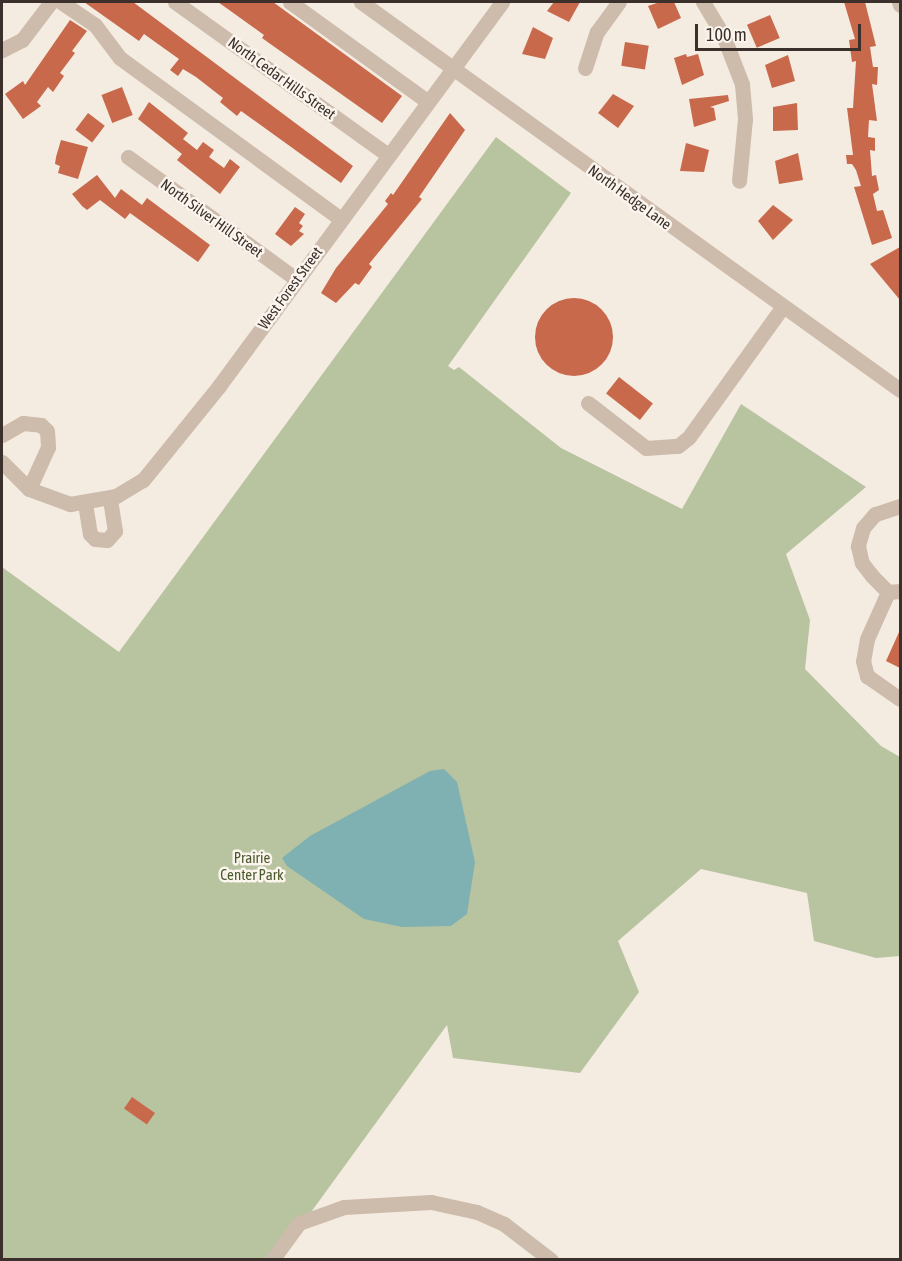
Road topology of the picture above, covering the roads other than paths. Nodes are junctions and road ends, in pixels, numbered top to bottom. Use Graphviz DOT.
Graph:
graph roads {
  1 [pos="51,2"];
  2 [pos="61,2"];
  3 [pos="175,2"];
  4 [pos="290,2"];
  5 [pos="361,2"];
  6 [pos="502,2"];
  7 [pos="619,2"];
  8 [pos="703,2"];
  9 [pos="2,50"];
  10 [pos="585,68"];
  11 [pos="453,69"];
  12 [pos="428,102"];
  13 [pos="388,155"];
  14 [pos="128,157"];
  15 [pos="739,181"];
  16 [pos="341,219"];
  17 [pos="296,279"];
  18 [pos="783,306"];
  19 [pos="900,390"];
  20 [pos="588,403"];
  21 [pos="2,435"];
  22 [pos="2,462"];
  23 [pos="29,489"];
  24 [pos="113,497"];
  25 [pos="85,503"];
  26 [pos="900,506"];
  27 [pos="894,591"];
  28 [pos="900,699"];
  29 [pos="272,1260"];
  30 [pos="551,1260"];
  1 -- 9 [label="street"];
  2 -- 16 [label="street"];
  3 -- 13 [label="street, North Cedar Hills Street"];
  4 -- 12 [label="street"];
  5 -- 11 [label="street, North Hedge Lane"];
  6 -- 11 [label="street, West Forest Street"];
  7 -- 10 [label="street"];
  8 -- 15 [label="street"];
  11 -- 12 [label="street, West Forest Street"];
  11 -- 18 [label="street, North Hedge Lane"];
  12 -- 13 [label="street, West Forest Street"];
  13 -- 16 [label="street, West Forest Street"];
  14 -- 17 [label="street, North Silver Hill Street"];
  16 -- 17 [label="street, West Forest Street"];
  17 -- 24 [label="street, West Forest Street"];
  18 -- 19 [label="street, North Hedge Lane"];
  18 -- 20 [label="street"];
  21 -- 23 [label="street"];
  22 -- 23 [label="street"];
  23 -- 25 [label="street, West Forest Street"];
  24 -- 25 [label="street, West Forest Street"];
  24 -- 25 [label="street"];
  26 -- 27 [label="street"];
  27 -- 28 [label="street"];
  29 -- 30 [label="street"];
}
